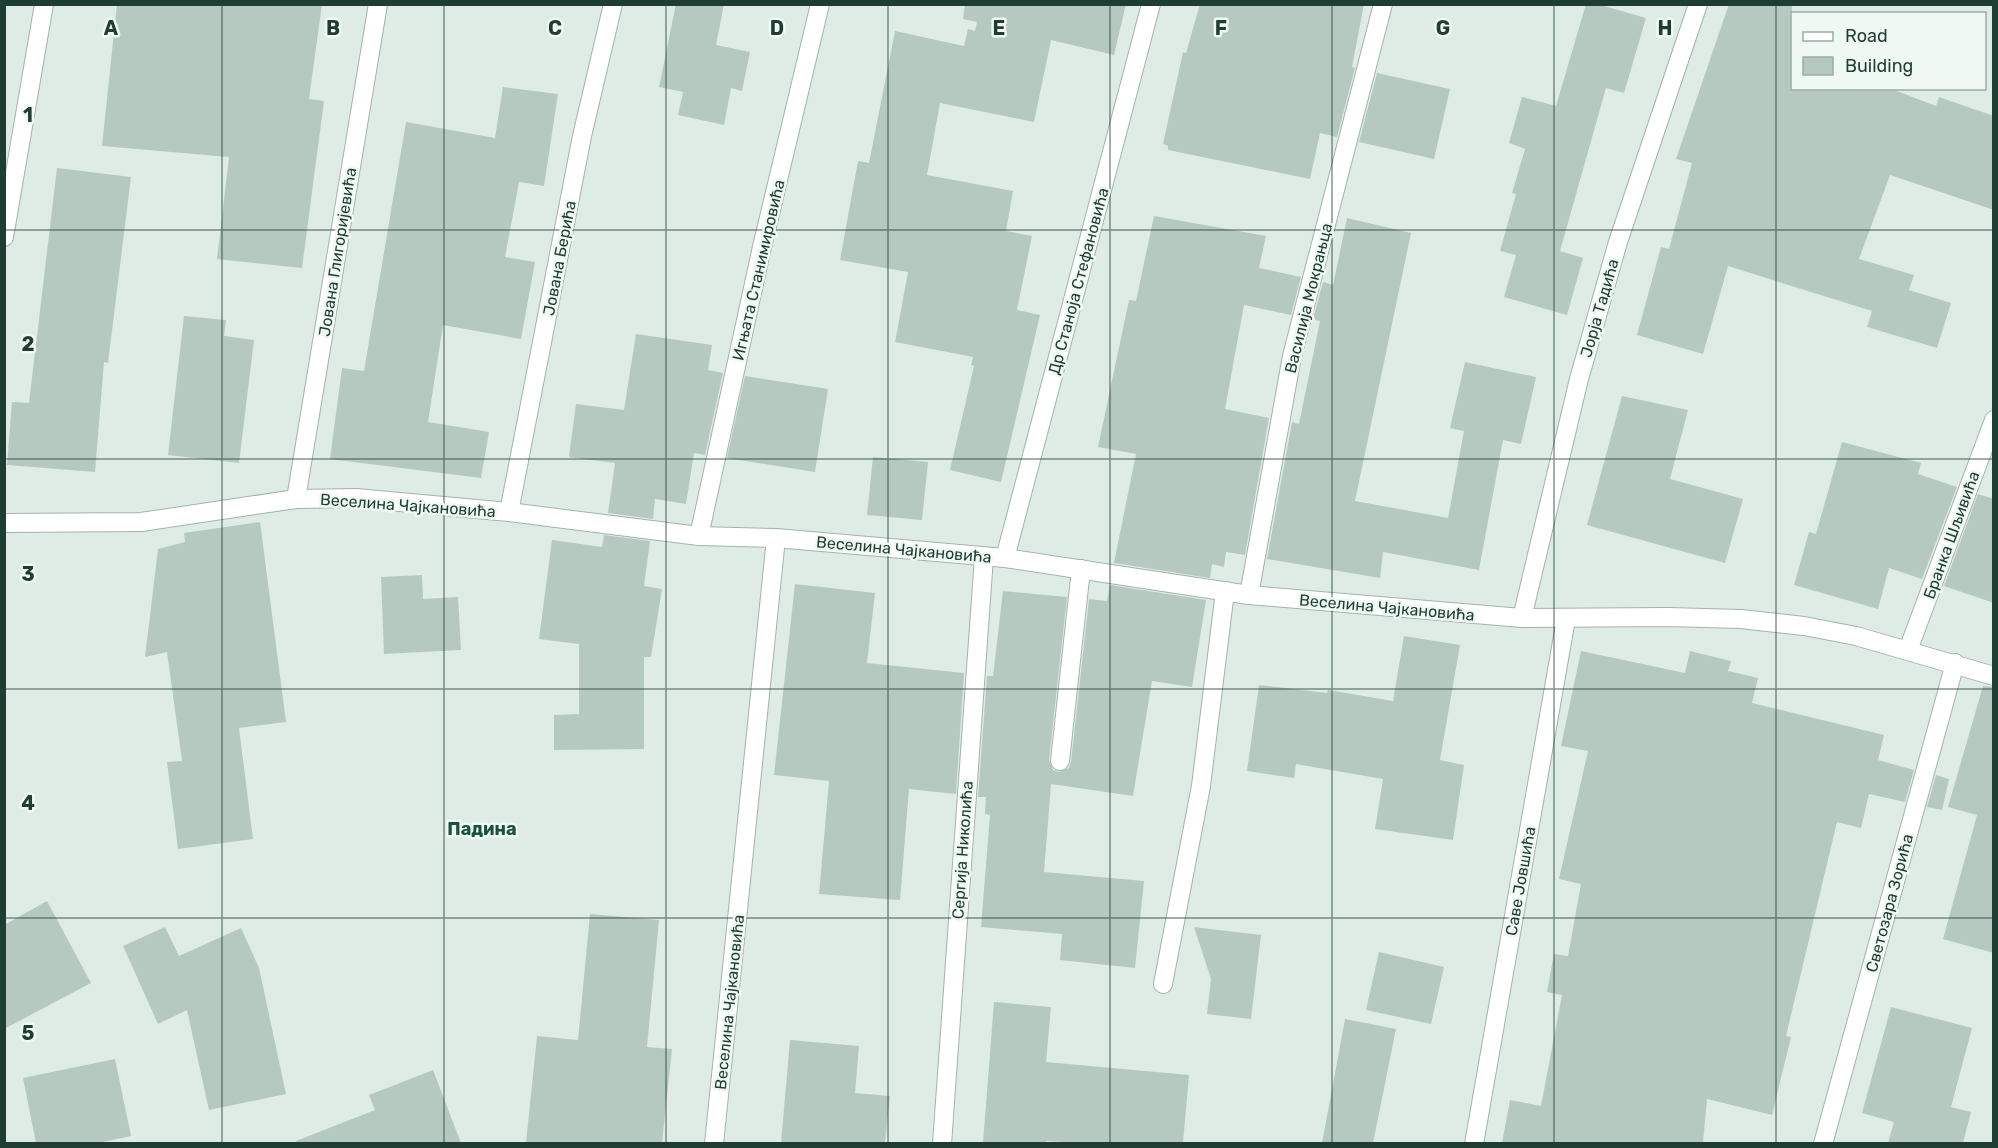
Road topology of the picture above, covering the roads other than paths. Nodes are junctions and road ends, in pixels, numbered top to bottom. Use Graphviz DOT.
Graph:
graph roads {
  1 [pos="45,4"];
  2 [pos="378,4"];
  3 [pos="613,4"];
  4 [pos="820,4"];
  5 [pos="1151,4"];
  6 [pos="1383,4"];
  7 [pos="1698,4"];
  8 [pos="4,237"];
  9 [pos="1994,420"];
  10 [pos="297,499"];
  11 [pos="509,512"];
  12 [pos="4,524"];
  13 [pos="699,536"];
  14 [pos="776,538"];
  15 [pos="984,557"];
  16 [pos="1005,558"];
  17 [pos="1081,569"];
  18 [pos="1225,591"];
  19 [pos="1250,595"];
  20 [pos="1522,618"];
  21 [pos="1566,619"];
  22 [pos="1908,650"];
  23 [pos="1954,663"];
  24 [pos="1994,676"];
  25 [pos="1060,761"];
  26 [pos="1163,984"];
  27 [pos="714,1143"];
  28 [pos="942,1143"];
  29 [pos="1474,1143"];
  30 [pos="1823,1143"];
  1 -- 8 [label="street"];
  2 -- 10 [label="street, Јована Глигоријевића"];
  3 -- 11 [label="street, Јована Берића"];
  4 -- 13 [label="street, Игњата Станимировића"];
  5 -- 16 [label="street, Др Станоја Стефановића"];
  6 -- 19 [label="street, Василија Мокрањца"];
  7 -- 20 [label="street, Јорја Тадића"];
  9 -- 22 [label="street, Бранка Шљивића"];
  10 -- 11 [label="street, Веселина Чајкановића"];
  10 -- 12 [label="street, Веселина Чајкановића"];
  11 -- 13 [label="street, Веселина Чајкановића"];
  13 -- 14 [label="street, Веселина Чајкановића"];
  14 -- 15 [label="street, Веселина Чајкановића"];
  14 -- 27 [label="street, Веселина Чајкановића"];
  15 -- 16 [label="street, Веселина Чајкановића"];
  15 -- 28 [label="street, Сергија Николића"];
  16 -- 17 [label="street, Веселина Чајкановића"];
  17 -- 18 [label="street, Веселина Чајкановића"];
  17 -- 25 [label="street"];
  18 -- 19 [label="street, Веселина Чајкановића"];
  18 -- 26 [label="street"];
  19 -- 20 [label="street, Веселина Чајкановића"];
  20 -- 21 [label="street, Веселина Чајкановића"];
  21 -- 22 [label="street, Веселина Чајкановића"];
  21 -- 29 [label="street, Саве Јовшића"];
  22 -- 23 [label="street, Веселина Чајкановића"];
  23 -- 24 [label="street, Веселина Чајкановића"];
  23 -- 30 [label="street, Светозара Зорића"];
}
